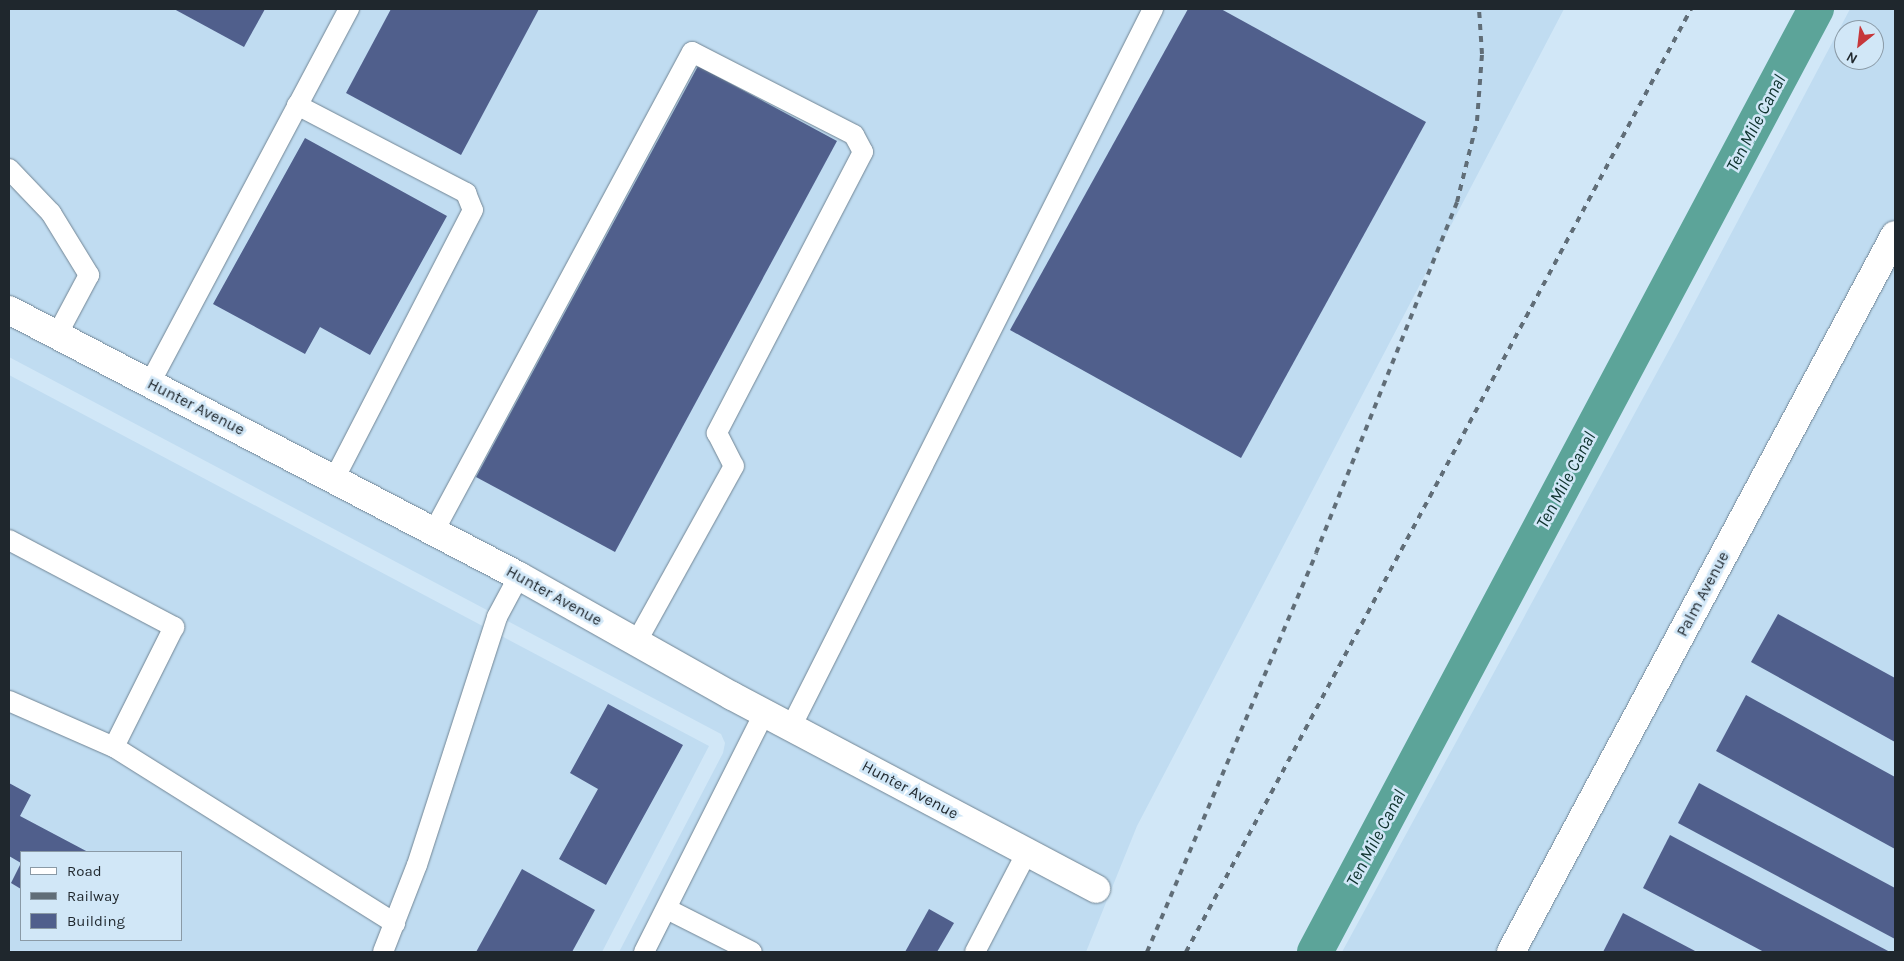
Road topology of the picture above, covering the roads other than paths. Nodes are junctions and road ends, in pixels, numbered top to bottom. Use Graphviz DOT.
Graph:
graph roads {
  1 [pos="349,9"];
  2 [pos="1153,9"];
  3 [pos="297,105"];
  4 [pos="9,169"];
  5 [pos="1895,235"];
  6 [pos="9,310"];
  7 [pos="57,335"];
  8 [pos="150,383"];
  9 [pos="334,478"];
  10 [pos="434,531"];
  11 [pos="9,540"];
  12 [pos="519,576"];
  13 [pos="637,641"];
  14 [pos="9,702"];
  15 [pos="764,713"];
  16 [pos="791,727"];
  17 [pos="114,747"];
  18 [pos="1027,852"];
  19 [pos="1096,889"];
  20 [pos="667,909"];
  21 [pos="395,923"];
  22 [pos="383,952"];
  23 [pos="644,952"];
  24 [pos="752,952"];
  25 [pos="975,952"];
  26 [pos="1511,952"];
  1 -- 3 [label="lane"];
  2 -- 16 [label="lane"];
  3 -- 8 [label="lane"];
  3 -- 9 [label="lane"];
  4 -- 7 [label="lane"];
  5 -- 26 [label="street, Palm Avenue"];
  6 -- 7 [label="street, Hunter Avenue"];
  7 -- 8 [label="street, Hunter Avenue"];
  8 -- 9 [label="street, Hunter Avenue"];
  9 -- 10 [label="street, Hunter Avenue"];
  10 -- 12 [label="street, Hunter Avenue"];
  10 -- 13 [label="lane"];
  11 -- 17 [label="lane"];
  12 -- 13 [label="street, Hunter Avenue"];
  12 -- 21 [label="lane"];
  13 -- 15 [label="street, Hunter Avenue"];
  14 -- 17 [label="lane"];
  15 -- 16 [label="street, Hunter Avenue"];
  15 -- 20 [label="lane"];
  16 -- 18 [label="street, Hunter Avenue"];
  17 -- 21 [label="lane"];
  18 -- 19 [label="street, Hunter Avenue"];
  18 -- 25 [label="lane"];
  20 -- 23 [label="lane"];
  20 -- 24 [label="lane"];
  21 -- 22 [label="lane"];
}
